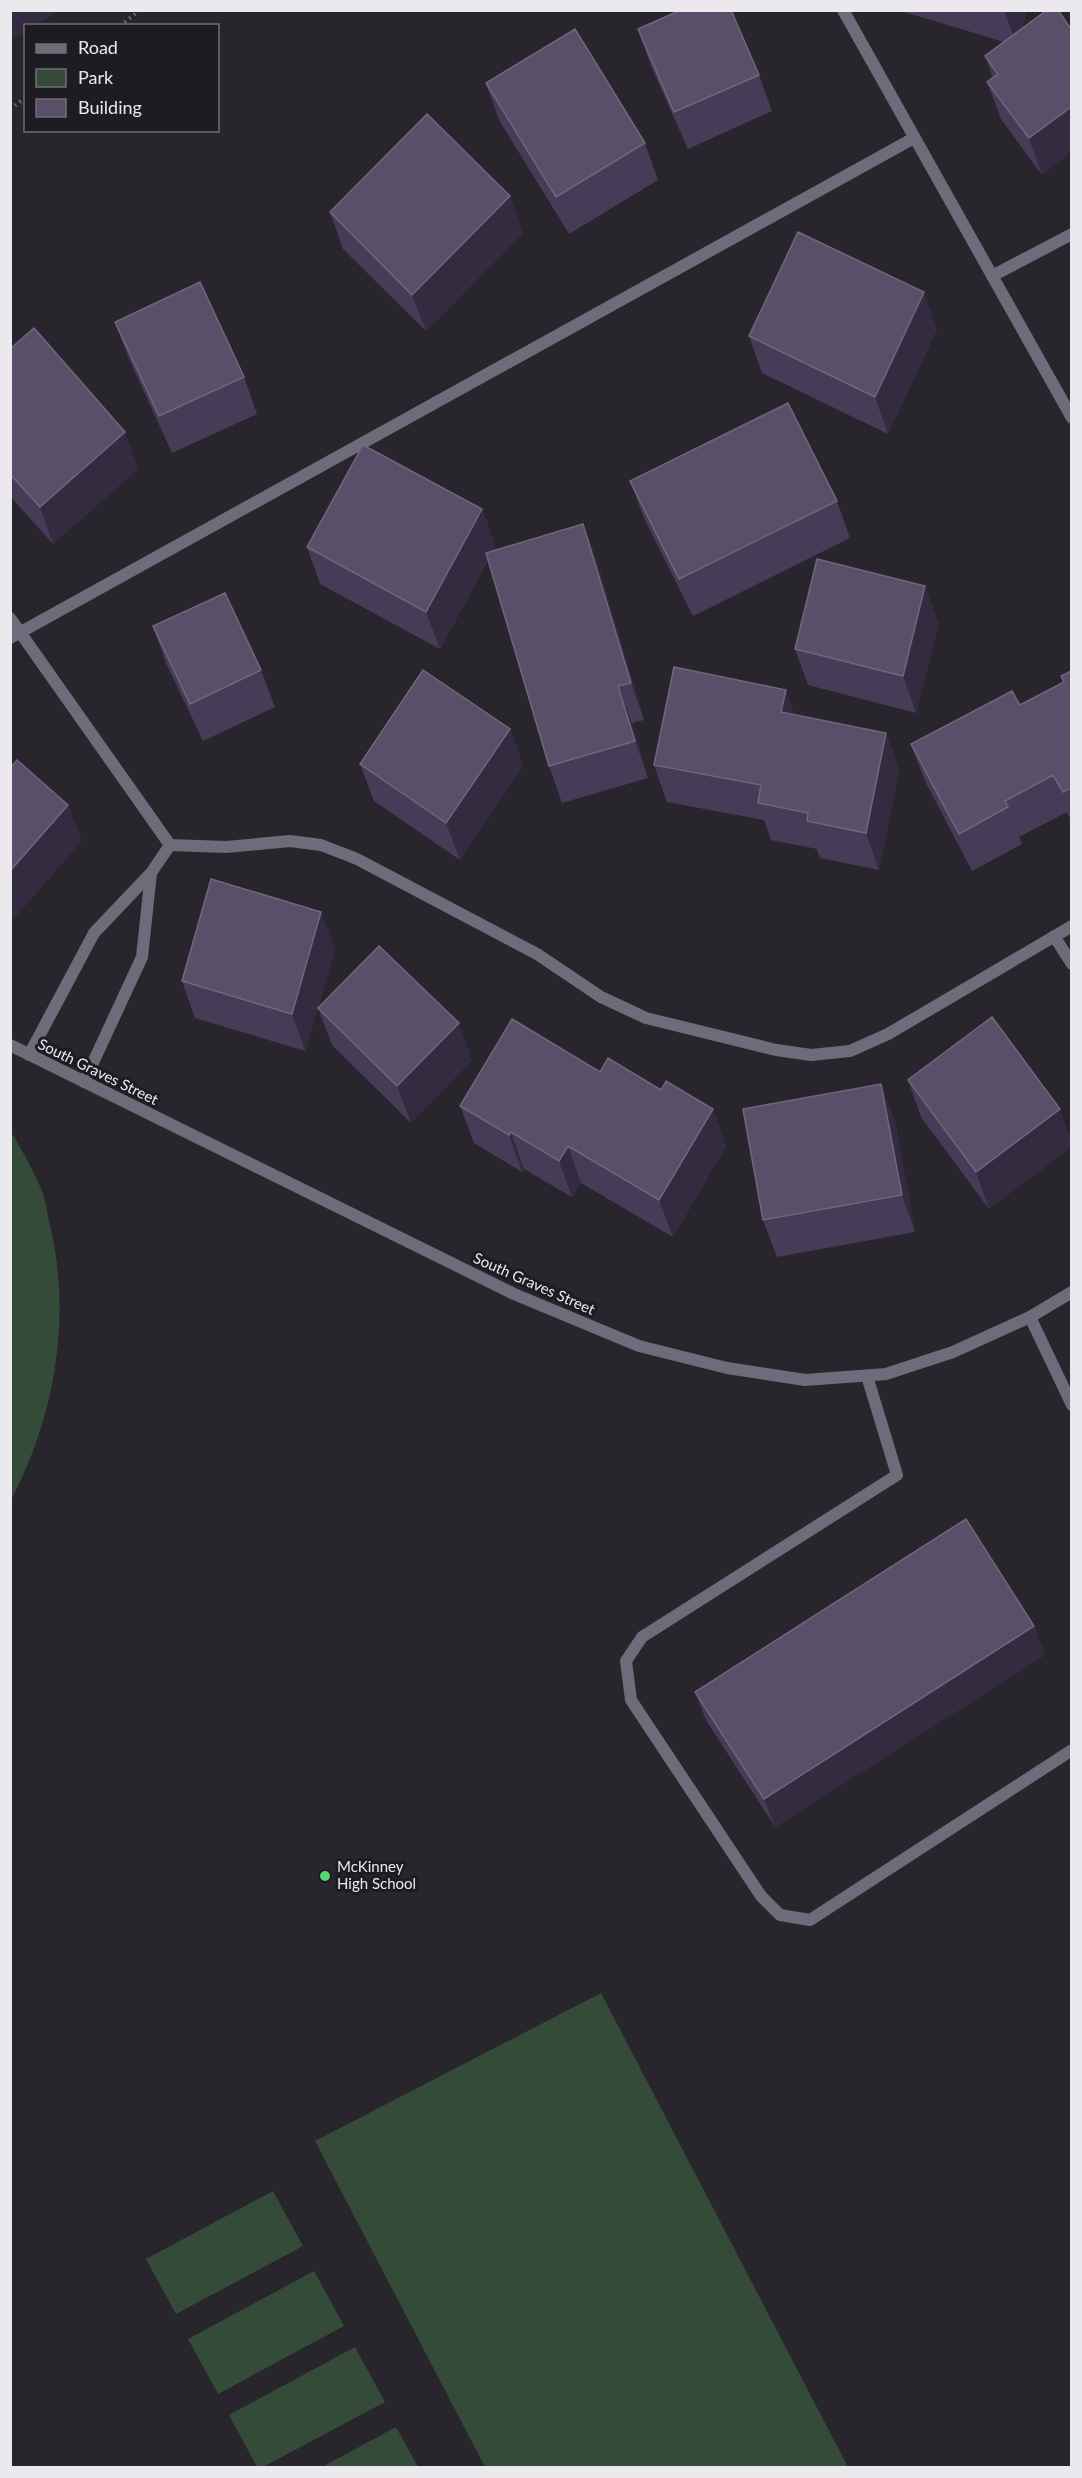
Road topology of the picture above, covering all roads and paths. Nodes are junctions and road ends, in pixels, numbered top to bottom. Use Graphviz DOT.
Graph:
graph roads {
  1 [pos="140,10"];
  2 [pos="843,10"];
  3 [pos="122,24"];
  4 [pos="24,98"];
  5 [pos="10,109"];
  6 [pos="914,138"];
  7 [pos="1071,234"];
  8 [pos="992,276"];
  9 [pos="1071,418"];
  10 [pos="10,618"];
  11 [pos="16,635"];
  12 [pos="170,845"];
  13 [pos="151,873"];
  14 [pos="1071,926"];
  15 [pos="1054,936"];
  16 [pos="1071,964"];
  17 [pos="10,1046"];
  18 [pos="29,1055"];
  19 [pos="84,1082"];
  20 [pos="1071,1292"];
  21 [pos="1030,1317"];
  22 [pos="867,1376"];
  23 [pos="1071,1405"];
  24 [pos="1071,1750"];
  1 -- 3 [label="path"];
  2 -- 6 [label="street"];
  4 -- 5 [label="path"];
  6 -- 8 [label="street"];
  6 -- 11 [label="street"];
  7 -- 8 [label="street"];
  8 -- 9 [label="street"];
  10 -- 11 [label="street"];
  11 -- 12 [label="street"];
  12 -- 13 [label="street"];
  12 -- 15 [label="street"];
  13 -- 18 [label="street"];
  13 -- 19 [label="street"];
  14 -- 15 [label="street"];
  15 -- 16 [label="street"];
  17 -- 18 [label="street, South Graves Street"];
  18 -- 19 [label="street, South Graves Street"];
  19 -- 22 [label="street, South Graves Street"];
  20 -- 21 [label="street, South Graves Street"];
  21 -- 22 [label="street, South Graves Street"];
  21 -- 23 [label="street"];
  22 -- 24 [label="street"];
}
